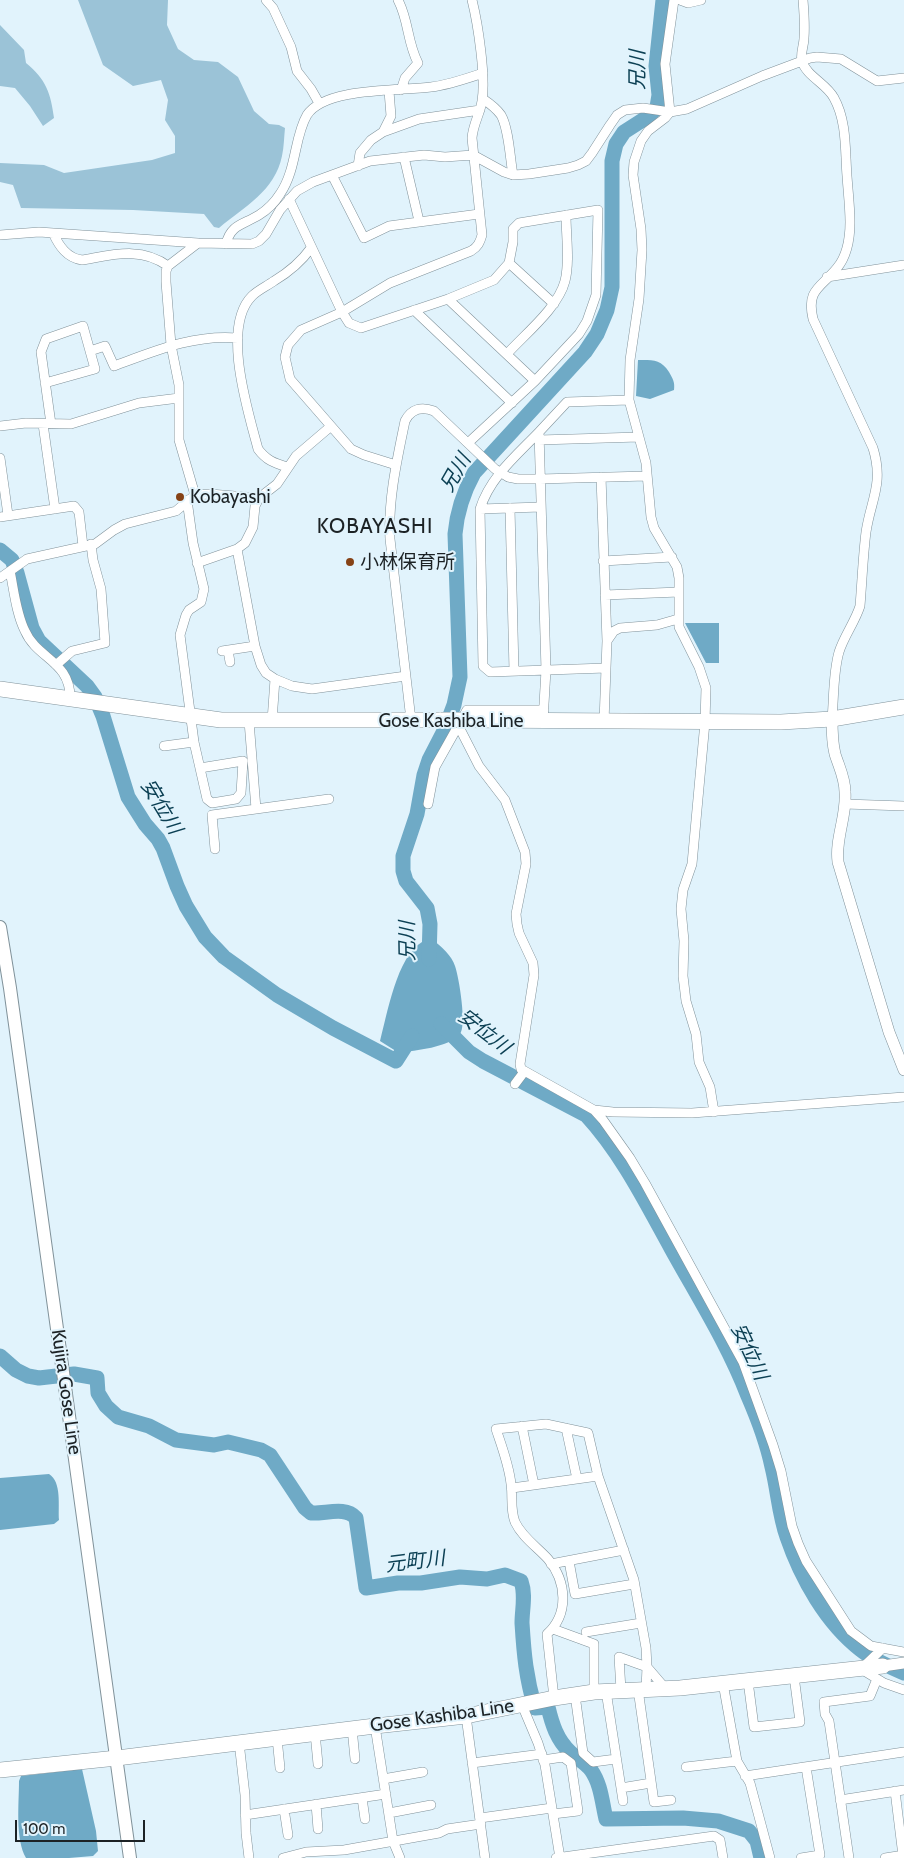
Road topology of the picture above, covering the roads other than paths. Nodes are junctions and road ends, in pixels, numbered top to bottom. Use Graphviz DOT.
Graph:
graph roads {
  1 [pos="266,0"];
  2 [pos="398,0"];
  3 [pos="472,0"];
  4 [pos="674,0"];
  5 [pos="680,0"];
  6 [pos="701,0"];
  7 [pos="803,0"];
  8 [pos="802,62"];
  9 [pos="482,74"];
  10 [pos="904,78"];
  11 [pos="389,90"];
  12 [pos="400,90"];
  13 [pos="483,99"];
  14 [pos="319,103"];
  15 [pos="480,110"];
  16 [pos="667,112"];
  17 [pos="383,132"];
  18 [pos="473,154"];
  19 [pos="404,157"];
  20 [pos="358,166"];
  21 [pos="332,175"];
  22 [pos="513,175"];
  23 [pos="289,199"];
  24 [pos="479,214"];
  25 [pos="566,215"];
  26 [pos="419,221"];
  27 [pos="53,233"];
  28 [pos="0,235"];
  29 [pos="198,243"];
  30 [pos="226,244"];
  31 [pos="311,248"];
  32 [pos="509,263"];
  33 [pos="904,265"];
  34 [pos="168,266"];
  35 [pos="827,277"];
  36 [pos="448,299"];
  37 [pos="554,304"];
  38 [pos="414,310"];
  39 [pos="342,312"];
  40 [pos="238,338"];
  41 [pos="172,345"];
  42 [pos="90,351"];
  43 [pos="507,354"];
  44 [pos="535,381"];
  45 [pos="45,383"];
  46 [pos="179,398"];
  47 [pos="629,400"];
  48 [pos="512,403"];
  49 [pos="47,424"];
  50 [pos="0,426"];
  51 [pos="330,427"];
  52 [pos="539,436"];
  53 [pos="639,437"];
  54 [pos="468,443"];
  55 [pos="0,458"];
  56 [pos="396,465"];
  57 [pos="287,467"];
  58 [pos="497,471"];
  59 [pos="646,476"];
  60 [pos="601,477"];
  61 [pos="540,479"];
  62 [pos="191,497"];
  63 [pos="259,498"];
  64 [pos="541,507"];
  65 [pos="510,508"];
  66 [pos="54,509"];
  67 [pos="480,509"];
  68 [pos="4,516"];
  69 [pos="87,545"];
  70 [pos="237,549"];
  71 [pos="672,557"];
  72 [pos="603,561"];
  73 [pos="197,562"];
  74 [pos="10,571"];
  75 [pos="0,578"];
  76 [pos="679,592"];
  77 [pos="605,595"];
  78 [pos="678,619"];
  79 [pos="607,641"];
  80 [pos="254,646"];
  81 [pos="60,661"];
  82 [pos="230,662"];
  83 [pos="606,668"];
  84 [pos="546,670"];
  85 [pos="514,672"];
  86 [pos="406,676"];
  87 [pos="275,679"];
  88 [pos="0,689"];
  89 [pos="70,699"];
  90 [pos="904,707"];
  91 [pos="544,716"];
  92 [pos="191,717"];
  93 [pos="832,719"];
  94 [pos="411,720"];
  95 [pos="249,721"];
  96 [pos="272,721"];
  97 [pos="463,722"];
  98 [pos="604,722"];
  99 [pos="705,722"];
  100 [pos="194,742"];
  101 [pos="164,746"];
  102 [pos="200,768"];
  103 [pos="328,798"];
  104 [pos="428,804"];
  105 [pos="845,804"];
  106 [pos="904,806"];
  107 [pos="256,809"];
  108 [pos="215,849"];
  109 [pos="0,927"];
  110 [pos="904,1070"];
  111 [pos="524,1072"];
  112 [pos="515,1084"];
  113 [pos="904,1097"];
  114 [pos="594,1110"];
  115 [pos="714,1112"];
  116 [pos="522,1426"];
  117 [pos="566,1428"];
  118 [pos="598,1476"];
  119 [pos="577,1479"];
  120 [pos="534,1485"];
  121 [pos="512,1488"];
  122 [pos="624,1550"];
  123 [pos="569,1561"];
  124 [pos="551,1564"];
  125 [pos="634,1584"];
  126 [pos="641,1623"];
  127 [pos="553,1629"];
  128 [pos="586,1632"];
  129 [pos="904,1652"];
  130 [pos="875,1662"];
  131 [pos="904,1663"];
  132 [pos="647,1667"];
  133 [pos="794,1676"];
  134 [pos="748,1681"];
  135 [pos="723,1683"];
  136 [pos="665,1688"];
  137 [pos="642,1689"];
  138 [pos="904,1690"];
  139 [pos="607,1691"];
  140 [pos="575,1695"];
  141 [pos="554,1698"];
  142 [pos="530,1703"];
  143 [pos="466,1716"];
  144 [pos="375,1726"];
  145 [pos="352,1728"];
  146 [pos="315,1733"];
  147 [pos="277,1738"];
  148 [pos="239,1742"];
  149 [pos="904,1752"];
  150 [pos="542,1757"];
  151 [pos="117,1758"];
  152 [pos="356,1759"];
  153 [pos="616,1759"];
  154 [pos="737,1761"];
  155 [pos="691,1763"];
  156 [pos="834,1763"];
  157 [pos="318,1764"];
  158 [pos="472,1764"];
  159 [pos="806,1767"];
  160 [pos="280,1768"];
  161 [pos="0,1770"];
  162 [pos="423,1772"];
  163 [pos="745,1776"];
  164 [pos="384,1779"];
  165 [pos="651,1783"];
  166 [pos="621,1788"];
  167 [pos="899,1791"];
  168 [pos="386,1794"];
  169 [pos="362,1798"];
  170 [pos="671,1800"];
  171 [pos="840,1800"];
  172 [pos="623,1801"];
  173 [pos="316,1804"];
  174 [pos="431,1804"];
  175 [pos="284,1809"];
  176 [pos="552,1811"];
  177 [pos="389,1813"];
  178 [pos="245,1815"];
  179 [pos="365,1819"];
  180 [pos="480,1821"];
  181 [pos="318,1830"];
  182 [pos="288,1836"];
  183 [pos="393,1841"];
  184 [pos="904,1856"];
  185 [pos="130,1858"];
  186 [pos="249,1858"];
  187 [pos="283,1858"];
  188 [pos="400,1858"];
  189 [pos="485,1858"];
  190 [pos="559,1858"];
  191 [pos="723,1858"];
  192 [pos="770,1858"];
  193 [pos="801,1858"];
  194 [pos="848,1858"];
  195 [pos="885,1858"];
  1 -- 14 [label="street"];
  2 -- 12 [label="street"];
  3 -- 9 [label="street"];
  4 -- 16 [label="street"];
  5 -- 6 [label="street"];
  7 -- 8 [label="street"];
  8 -- 10 [label="street"];
  8 -- 16 [label="street"];
  8 -- 35 [label="street"];
  9 -- 12 [label="street"];
  9 -- 13 [label="street"];
  11 -- 12 [label="street"];
  11 -- 14 [label="street"];
  11 -- 17 [label="street"];
  13 -- 15 [label="street"];
  13 -- 22 [label="street"];
  14 -- 30 [label="street"];
  15 -- 17 [label="street"];
  15 -- 18 [label="street"];
  16 -- 22 [label="street"];
  16 -- 47 [label="street"];
  17 -- 20 [label="street"];
  18 -- 19 [label="street"];
  18 -- 22 [label="street"];
  18 -- 24 [label="street"];
  19 -- 20 [label="street"];
  19 -- 26 [label="street"];
  20 -- 21 [label="street"];
  21 -- 23 [label="street"];
  21 -- 26 [label="street"];
  23 -- 30 [label="street"];
  23 -- 31 [label="street"];
  24 -- 26 [label="street"];
  24 -- 39 [label="street"];
  25 -- 32 [label="street"];
  25 -- 37 [label="street"];
  25 -- 44 [label="street"];
  27 -- 28 [label="street"];
  27 -- 29 [label="street"];
  27 -- 34 [label="street"];
  29 -- 30 [label="street"];
  29 -- 34 [label="street"];
  31 -- 39 [label="street"];
  31 -- 40 [label="street"];
  32 -- 36 [label="street"];
  32 -- 37 [label="street"];
  33 -- 35 [label="street"];
  34 -- 41 [label="street"];
  35 -- 93 [label="street"];
  36 -- 38 [label="street"];
  36 -- 43 [label="street"];
  37 -- 43 [label="street"];
  38 -- 39 [label="street"];
  38 -- 48 [label="street"];
  39 -- 51 [label="street"];
  40 -- 41 [label="street"];
  40 -- 57 [label="street"];
  41 -- 42 [label="street"];
  41 -- 46 [label="street"];
  42 -- 45 [label="street"];
  42 -- 45 [label="street"];
  43 -- 44 [label="street"];
  44 -- 48 [label="street"];
  45 -- 49 [label="street"];
  46 -- 49 [label="street"];
  46 -- 62 [label="street"];
  47 -- 52 [label="street"];
  47 -- 53 [label="street"];
  48 -- 54 [label="street"];
  49 -- 50 [label="street"];
  49 -- 66 [label="street"];
  51 -- 56 [label="street"];
  51 -- 57 [label="street"];
  52 -- 53 [label="street"];
  52 -- 58 [label="street"];
  52 -- 61 [label="street"];
  53 -- 59 [label="street"];
  54 -- 56 [label="street"];
  54 -- 58 [label="street"];
  55 -- 68 [label="street"];
  56 -- 86 [label="street"];
  57 -- 63 [label="street"];
  58 -- 61 [label="street"];
  58 -- 67 [label="street"];
  59 -- 60 [label="street"];
  59 -- 71 [label="street"];
  60 -- 61 [label="street"];
  60 -- 72 [label="street"];
  61 -- 64 [label="street"];
  62 -- 63 [label="street"];
  62 -- 69 [label="street"];
  62 -- 73 [label="street"];
  63 -- 70 [label="street"];
  64 -- 65 [label="street"];
  64 -- 84 [label="street"];
  65 -- 67 [label="street"];
  65 -- 85 [label="street"];
  66 -- 68 [label="street"];
  66 -- 69 [label="street"];
  67 -- 85 [label="street"];
  69 -- 74 [label="street"];
  69 -- 81 [label="street"];
  70 -- 73 [label="street"];
  70 -- 80 [label="street"];
  71 -- 72 [label="street"];
  71 -- 76 [label="street"];
  72 -- 77 [label="street"];
  73 -- 92 [label="street"];
  74 -- 75 [label="street"];
  74 -- 81 [label="street"];
  76 -- 77 [label="street"];
  76 -- 78 [label="street"];
  77 -- 79 [label="street"];
  78 -- 79 [label="street"];
  78 -- 99 [label="street"];
  79 -- 83 [label="street"];
  80 -- 82 [label="street"];
  80 -- 87 [label="street"];
  81 -- 89 [label="street"];
  83 -- 84 [label="street"];
  83 -- 98 [label="street"];
  84 -- 85 [label="street"];
  84 -- 91 [label="street"];
  86 -- 87 [label="street"];
  86 -- 94 [label="street"];
  87 -- 96 [label="street"];
  88 -- 89 [label="main road, Gose Kashiba Line"];
  89 -- 92 [label="main road, Gose Kashiba Line"];
  90 -- 93 [label="main road, Gose Kashiba Line"];
  91 -- 97 [label="main road, Gose Kashiba Line"];
  91 -- 98 [label="main road, Gose Kashiba Line"];
  92 -- 95 [label="main road, Gose Kashiba Line"];
  92 -- 100 [label="street"];
  93 -- 99 [label="main road, Gose Kashiba Line"];
  93 -- 105 [label="street"];
  94 -- 96 [label="main road, Gose Kashiba Line"];
  94 -- 97 [label="main road, Gose Kashiba Line, bridge"];
  95 -- 96 [label="main road, Gose Kashiba Line"];
  95 -- 107 [label="street"];
  97 -- 104 [label="street"];
  97 -- 111 [label="street"];
  98 -- 99 [label="main road, Gose Kashiba Line"];
  99 -- 115 [label="street"];
  100 -- 101 [label="street"];
  100 -- 102 [label="street"];
  102 -- 102 [label="street"];
  103 -- 107 [label="street"];
  105 -- 106 [label="street"];
  105 -- 110 [label="street"];
  107 -- 108 [label="street"];
  109 -- 151 [label="main road, Kujira Gose Line"];
  111 -- 112 [label="street"];
  111 -- 114 [label="street"];
  113 -- 115 [label="street"];
  114 -- 115 [label="street"];
  114 -- 130 [label="street"];
  116 -- 117 [label="street"];
  116 -- 120 [label="street"];
  116 -- 121 [label="street"];
  117 -- 118 [label="street"];
  117 -- 119 [label="street"];
  118 -- 119 [label="street"];
  118 -- 122 [label="street"];
  119 -- 120 [label="street"];
  120 -- 121 [label="street"];
  121 -- 124 [label="street"];
  122 -- 123 [label="street"];
  122 -- 125 [label="street"];
  123 -- 124 [label="street"];
  123 -- 125 [label="street"];
  124 -- 127 [label="street"];
  125 -- 126 [label="street"];
  126 -- 128 [label="street"];
  126 -- 132 [label="street"];
  127 -- 139 [label="street"];
  127 -- 141 [label="street"];
  129 -- 130 [label="street"];
  130 -- 131 [label="street"];
  130 -- 133 [label="main road, Gose Kashiba Line"];
  130 -- 138 [label="street"];
  130 -- 156 [label="street"];
  132 -- 136 [label="street"];
  132 -- 137 [label="street"];
  132 -- 139 [label="street"];
  133 -- 134 [label="main road, Gose Kashiba Line"];
  133 -- 134 [label="street"];
  134 -- 135 [label="main road, Gose Kashiba Line"];
  135 -- 136 [label="main road, Gose Kashiba Line"];
  135 -- 154 [label="street"];
  136 -- 137 [label="main road, Gose Kashiba Line"];
  137 -- 139 [label="main road, Gose Kashiba Line"];
  137 -- 165 [label="street"];
  139 -- 140 [label="main road, Gose Kashiba Line"];
  139 -- 153 [label="street"];
  140 -- 141 [label="main road, Gose Kashiba Line"];
  140 -- 153 [label="street"];
  141 -- 142 [label="main road, Gose Kashiba Line"];
  142 -- 143 [label="main road, Gose Kashiba Line"];
  142 -- 150 [label="street"];
  143 -- 144 [label="main road, Gose Kashiba Line"];
  143 -- 158 [label="street"];
  144 -- 145 [label="main road, Gose Kashiba Line"];
  144 -- 164 [label="street"];
  145 -- 146 [label="main road, Gose Kashiba Line"];
  145 -- 152 [label="street"];
  146 -- 147 [label="main road, Gose Kashiba Line"];
  146 -- 157 [label="street"];
  147 -- 148 [label="main road, Gose Kashiba Line"];
  147 -- 160 [label="street"];
  148 -- 151 [label="main road, Gose Kashiba Line"];
  148 -- 178 [label="street"];
  149 -- 156 [label="street"];
  150 -- 158 [label="street"];
  150 -- 176 [label="street"];
  150 -- 176 [label="street"];
  151 -- 161 [label="main road, Gose Kashiba Line"];
  151 -- 185 [label="main road, Kujira Gose Line"];
  153 -- 166 [label="street"];
  154 -- 155 [label="street"];
  154 -- 163 [label="street"];
  156 -- 159 [label="street"];
  156 -- 171 [label="street"];
  158 -- 180 [label="street"];
  159 -- 163 [label="street"];
  159 -- 193 [label="street"];
  162 -- 164 [label="street"];
  163 -- 192 [label="street"];
  164 -- 168 [label="street"];
  165 -- 166 [label="street"];
  165 -- 170 [label="street"];
  166 -- 172 [label="street"];
  167 -- 171 [label="street"];
  167 -- 184 [label="street"];
  168 -- 169 [label="street"];
  168 -- 177 [label="street"];
  169 -- 173 [label="street"];
  169 -- 179 [label="street"];
  171 -- 194 [label="street"];
  173 -- 175 [label="street"];
  173 -- 181 [label="street"];
  174 -- 177 [label="street"];
  175 -- 178 [label="street"];
  175 -- 182 [label="street"];
  176 -- 180 [label="street"];
  176 -- 190 [label="street"];
  177 -- 183 [label="street"];
  178 -- 186 [label="street"];
  180 -- 183 [label="street"];
  180 -- 189 [label="street"];
  183 -- 187 [label="street"];
  183 -- 188 [label="street"];
  184 -- 195 [label="street"];
  190 -- 191 [label="street"];
}
